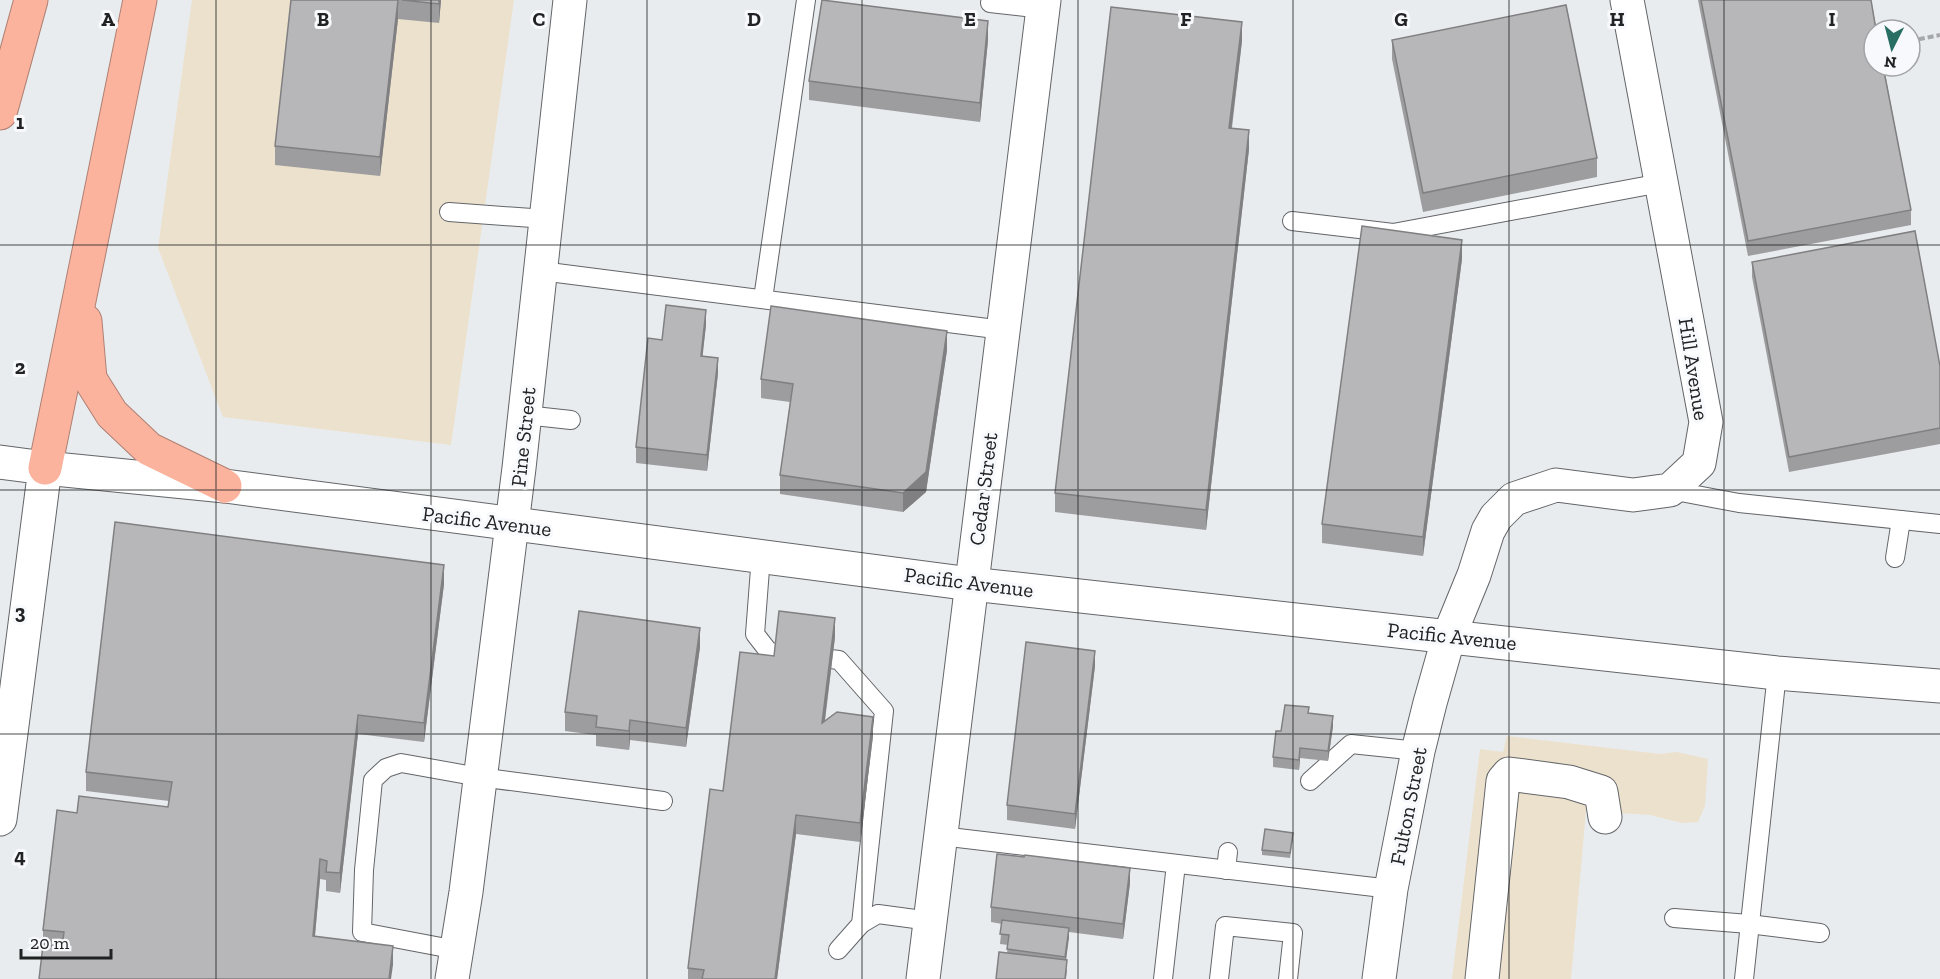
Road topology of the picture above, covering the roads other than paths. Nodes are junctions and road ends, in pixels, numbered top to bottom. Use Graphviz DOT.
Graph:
graph roads {
  1 [pos="31,0"];
  2 [pos="140,0"];
  3 [pos="570,0"];
  4 [pos="806,0"];
  5 [pos="1627,0"];
  6 [pos="990,3"];
  7 [pos="1043,4"];
  8 [pos="0,113"];
  9 [pos="1661,183"];
  10 [pos="449,212"];
  11 [pos="546,219"];
  12 [pos="1292,221"];
  13 [pos="541,271"];
  14 [pos="81,284"];
  15 [pos="763,299"];
  16 [pos="1003,330"];
  17 [pos="525,415"];
  18 [pos="571,420"];
  19 [pos="0,462"];
  20 [pos="45,468"];
  21 [pos="225,486"];
  22 [pos="1670,490"];
  23 [pos="1901,520"];
  24 [pos="513,524"];
  25 [pos="1940,524"];
  26 [pos="760,556"];
  27 [pos="1895,558"];
  28 [pos="971,584"];
  29 [pos="1449,636"];
  30 [pos="1777,673"];
  31 [pos="1940,686"];
  32 [pos="1418,751"];
  33 [pos="479,777"];
  34 [pos="1310,781"];
  35 [pos="663,801"];
  36 [pos="1605,817"];
  37 [pos="0,819"];
  38 [pos="940,836"];
  39 [pos="1176,864"];
  40 [pos="1391,889"];
  41 [pos="1674,918"];
  42 [pos="930,921"];
  43 [pos="861,924"];
  44 [pos="1749,924"];
  45 [pos="362,932"];
  46 [pos="1820,933"];
  47 [pos="838,950"];
  48 [pos="359,952"];
  49 [pos="455,965"];
  50 [pos="923,979"];
  51 [pos="1163,979"];
  52 [pos="1219,979"];
  53 [pos="1288,979"];
  54 [pos="1379,979"];
  55 [pos="1482,979"];
  56 [pos="1744,979"];
  1 -- 8 [label="highway"];
  2 -- 14 [label="highway"];
  3 -- 11 [label="street, Pine Street"];
  4 -- 15 [label="lane"];
  5 -- 9 [label="street, Hill Avenue"];
  6 -- 7 [label="lane"];
  7 -- 16 [label="street, Cedar Street"];
  9 -- 12 [label="lane"];
  9 -- 22 [label="street, Hill Avenue"];
  10 -- 11 [label="lane"];
  11 -- 13 [label="street, Pine Street"];
  13 -- 15 [label="lane"];
  13 -- 17 [label="street, Pine Street"];
  14 -- 20 [label="highway"];
  14 -- 21 [label="highway"];
  15 -- 16 [label="lane"];
  16 -- 28 [label="street, Cedar Street"];
  17 -- 18 [label="lane"];
  17 -- 24 [label="street, Pine Street"];
  19 -- 20 [label="street, Pacific Avenue"];
  20 -- 21 [label="street, Pacific Avenue"];
  20 -- 37 [label="street"];
  21 -- 24 [label="street, Pacific Avenue"];
  22 -- 23 [label="lane"];
  22 -- 29 [label="street"];
  23 -- 25 [label="lane"];
  23 -- 27 [label="lane"];
  24 -- 26 [label="street, Pacific Avenue"];
  24 -- 33 [label="street, Pine Street"];
  26 -- 28 [label="street, Pacific Avenue"];
  26 -- 43 [label="lane"];
  28 -- 29 [label="street, Pacific Avenue"];
  28 -- 38 [label="street, Cedar Street"];
  29 -- 30 [label="street, Pacific Avenue"];
  29 -- 32 [label="street, Fulton Street"];
  30 -- 31 [label="street, Pacific Avenue"];
  30 -- 44 [label="lane"];
  32 -- 34 [label="lane"];
  32 -- 40 [label="street, Fulton Street"];
  33 -- 35 [label="lane"];
  33 -- 45 [label="lane"];
  33 -- 49 [label="street, Pine Street"];
  36 -- 55 [label="street"];
  38 -- 39 [label="lane"];
  38 -- 42 [label="street, Cedar Street"];
  39 -- 40 [label="lane"];
  39 -- 51 [label="lane"];
  40 -- 54 [label="street, Fulton Street"];
  41 -- 44 [label="lane"];
  42 -- 43 [label="lane"];
  42 -- 50 [label="street, Cedar Street"];
  43 -- 47 [label="lane"];
  44 -- 46 [label="lane"];
  44 -- 56 [label="lane"];
  45 -- 48 [label="lane"];
  45 -- 49 [label="lane"];
  52 -- 53 [label="lane"];
}
